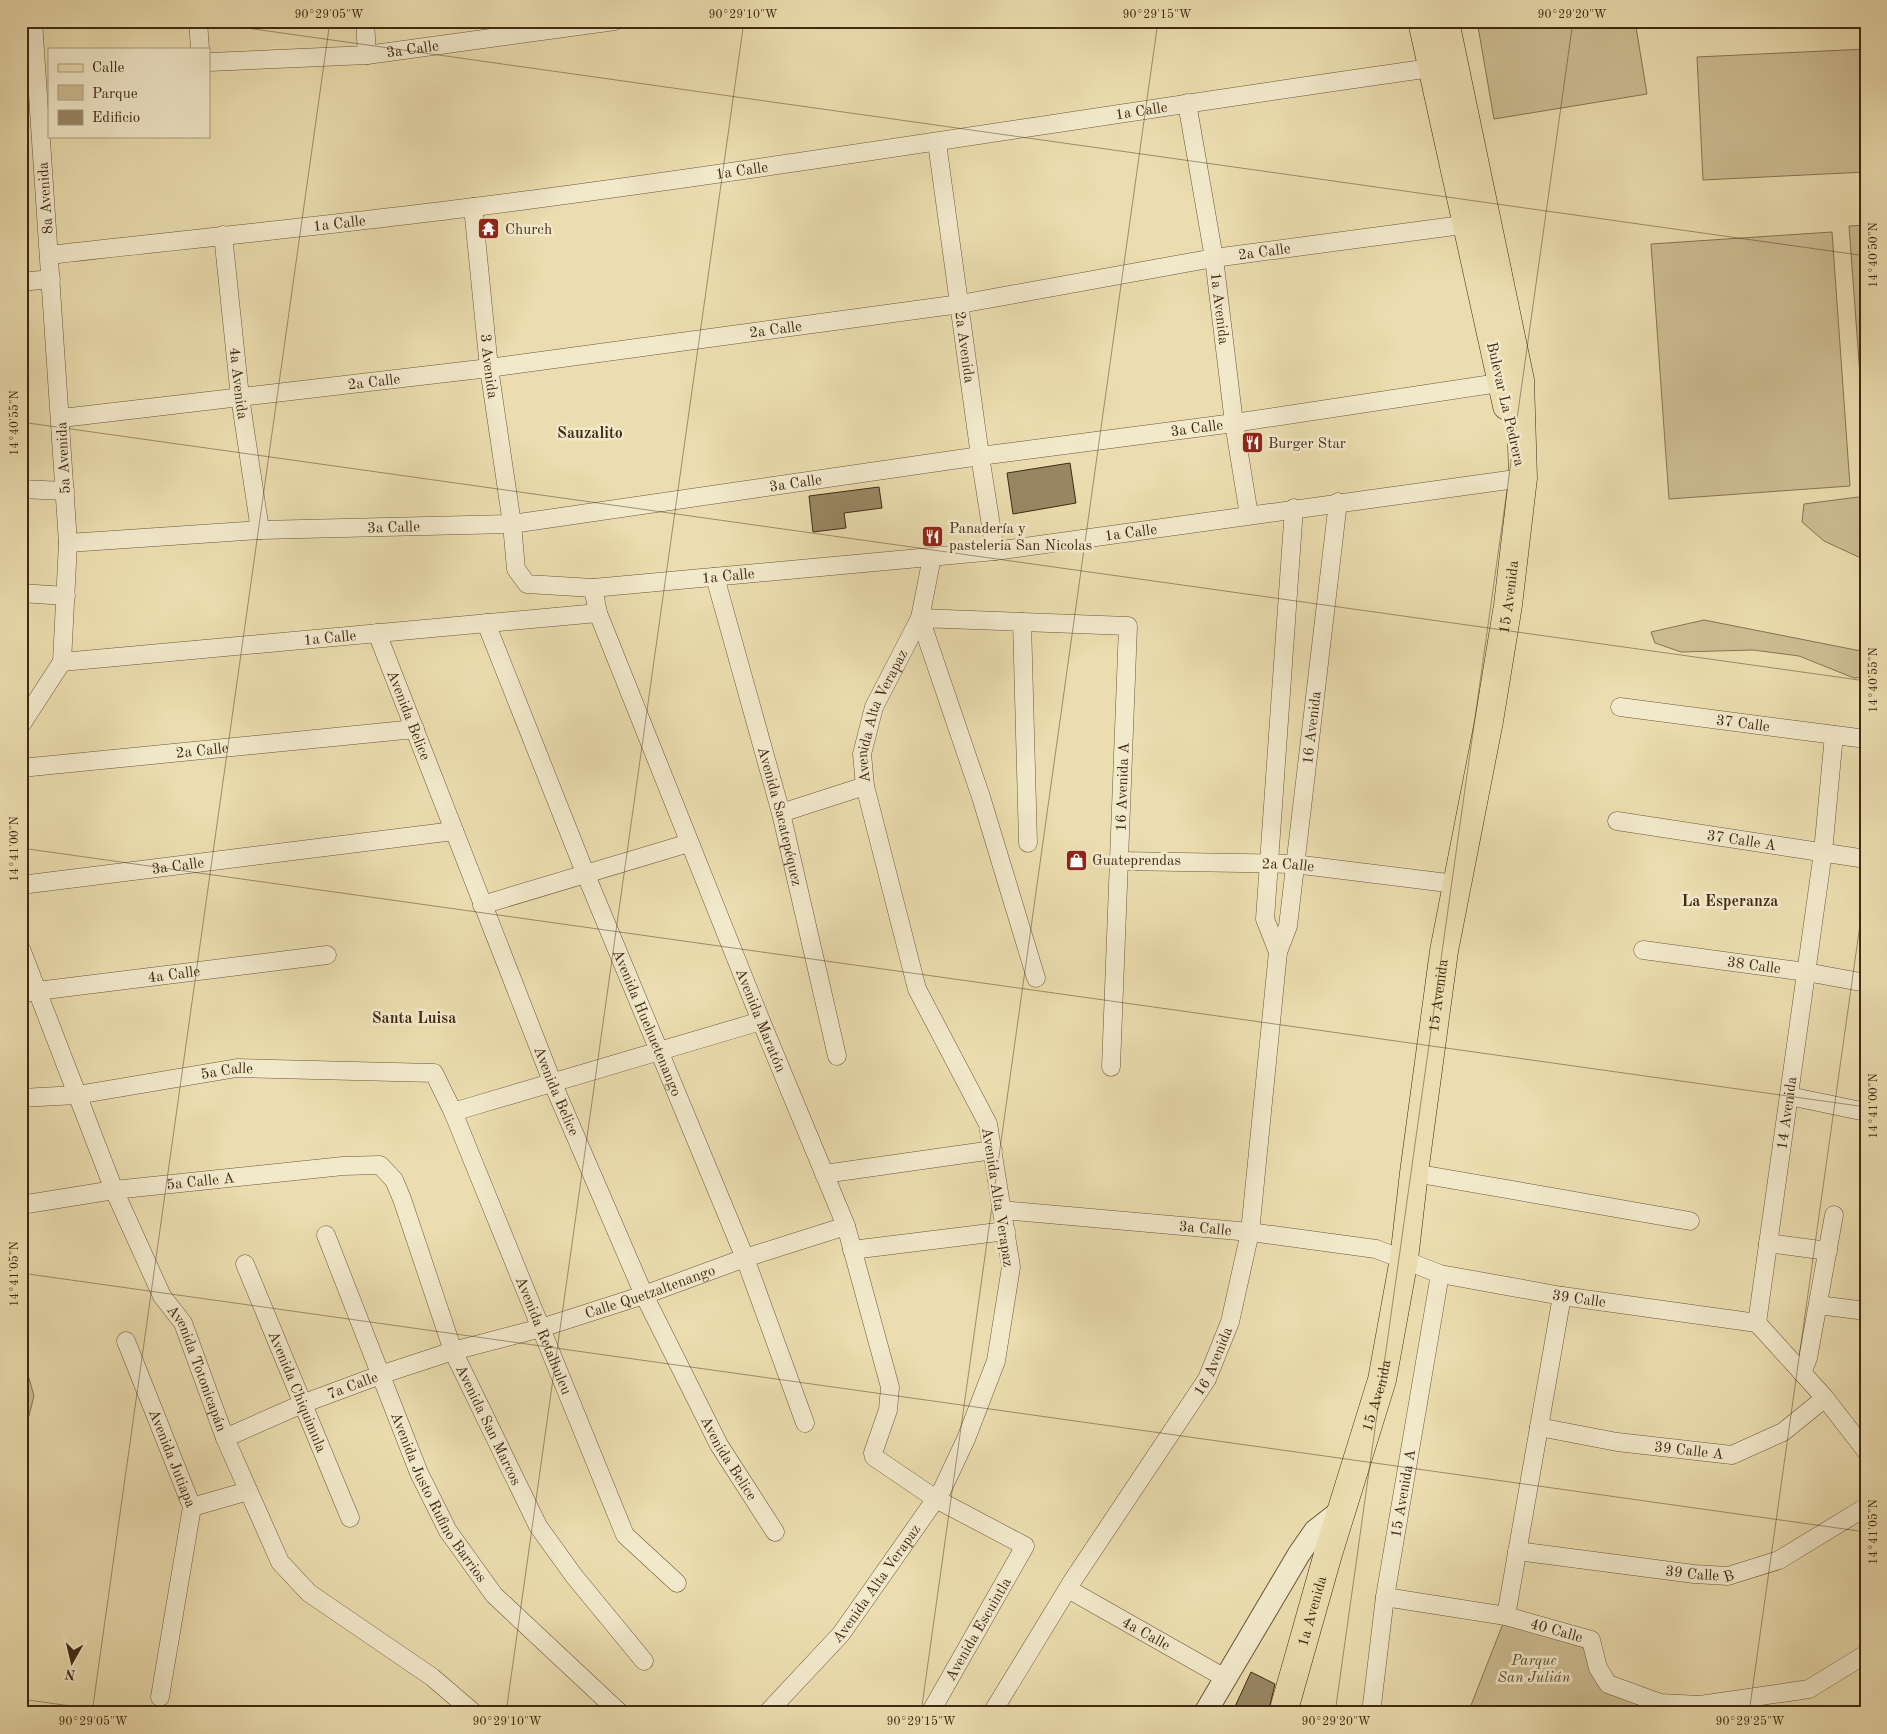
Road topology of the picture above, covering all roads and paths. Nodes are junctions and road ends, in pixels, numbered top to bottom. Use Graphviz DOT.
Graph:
graph roads {
  1 [pos="33,21"];
  2 [pos="198,21"];
  3 [pos="365,21"];
  4 [pos="615,21"];
  5 [pos="1422,21"];
  6 [pos="1446,21"];
  7 [pos="514,29"];
  8 [pos="200,48"];
  9 [pos="367,55"];
  10 [pos="210,62"];
  11 [pos="1431,68"];
  12 [pos="43,80"];
  13 [pos="1187,103"];
  14 [pos="937,142"];
  15 [pos="473,207"];
  16 [pos="1476,223"];
  17 [pos="223,236"];
  18 [pos="49,255"];
  19 [pos="1214,258"];
  20 [pos="51,279"];
  21 [pos="21,282"];
  22 [pos="960,304"];
  23 [pos="489,368"];
  24 [pos="1511,381"];
  25 [pos="240,397"];
  26 [pos="62,418"];
  27 [pos="1234,423"];
  28 [pos="980,456"];
  29 [pos="1523,478"];
  30 [pos="21,489"];
  31 [pos="65,491"];
  32 [pos="1338,502"];
  33 [pos="1294,508"];
  34 [pos="1249,515"];
  35 [pos="512,524"];
  36 [pos="260,530"];
  37 [pos="68,543"];
  38 [pos="995,551"];
  39 [pos="932,557"];
  40 [pos="715,577"];
  41 [pos="527,584"];
  42 [pos="593,588"];
  43 [pos="21,593"];
  44 [pos="66,596"];
  45 [pos="598,613"];
  46 [pos="920,618"];
  47 [pos="1022,622"];
  48 [pos="486,623"];
  49 [pos="377,633"];
  50 [pos="62,662"];
  51 [pos="1620,707"];
  52 [pos="21,725"];
  53 [pos="415,729"];
  54 [pos="1834,735"];
  55 [pos="1866,739"];
  56 [pos="21,768"];
  57 [pos="865,786"];
  58 [pos="781,813"];
  59 [pos="1617,821"];
  60 [pos="454,831"];
  61 [pos="689,843"];
  62 [pos="1028,843"];
  63 [pos="1823,852"];
  64 [pos="1866,859"];
  65 [pos="1119,862"];
  66 [pos="1269,864"];
  67 [pos="1294,864"];
  68 [pos="586,875"];
  69 [pos="1456,884"];
  70 [pos="21,885"];
  71 [pos="482,905"];
  72 [pos="21,949"];
  73 [pos="1643,950"];
  74 [pos="1278,952"];
  75 [pos="327,955"];
  76 [pos="1806,972"];
  77 [pos="1036,978"];
  78 [pos="1866,984"];
  79 [pos="30,992"];
  80 [pos="761,1021"];
  81 [pos="660,1052"];
  82 [pos="837,1056"];
  83 [pos="1111,1067"];
  84 [pos="434,1073"];
  85 [pos="553,1084"];
  86 [pos="77,1095"];
  87 [pos="1789,1096"];
  88 [pos="21,1098"];
  89 [pos="453,1112"];
  90 [pos="1866,1112"];
  91 [pos="992,1150"];
  92 [pos="380,1165"];
  93 [pos="824,1174"];
  94 [pos="1414,1174"];
  95 [pos="114,1190"];
  96 [pos="21,1205"];
  97 [pos="1002,1210"];
  98 [pos="1834,1215"];
  99 [pos="1690,1222"];
  100 [pos="846,1226"];
  101 [pos="1006,1231"];
  102 [pos="1250,1232"];
  103 [pos="326,1234"];
  104 [pos="1768,1243"];
  105 [pos="852,1250"];
  106 [pos="1828,1251"];
  107 [pos="745,1258"];
  108 [pos="1404,1259"];
  109 [pos="245,1264"];
  110 [pos="1440,1274"];
  111 [pos="644,1295"];
  112 [pos="1562,1296"];
  113 [pos="1818,1305"];
  114 [pos="1866,1311"];
  115 [pos="1757,1323"];
  116 [pos="541,1328"];
  117 [pos="126,1341"];
  118 [pos="453,1351"];
  119 [pos="1802,1373"];
  120 [pos="380,1375"];
  121 [pos="1825,1398"];
  122 [pos="302,1404"];
  123 [pos="805,1424"];
  124 [pos="1539,1427"];
  125 [pos="225,1438"];
  126 [pos="1866,1451"];
  127 [pos="248,1491"];
  128 [pos="936,1499"];
  129 [pos="192,1507"];
  130 [pos="1866,1507"];
  131 [pos="1342,1510"];
  132 [pos="350,1518"];
  133 [pos="775,1532"];
  134 [pos="1517,1552"];
  135 [pos="676,1583"];
  136 [pos="1070,1585"];
  137 [pos="1385,1598"];
  138 [pos="1506,1616"];
  139 [pos="1866,1654"];
  140 [pos="644,1661"];
  141 [pos="1227,1674"];
  142 [pos="160,1697"];
  143 [pos="474,1713"];
  144 [pos="620,1713"];
  145 [pos="767,1713"];
  146 [pos="930,1713"];
  147 [pos="992,1713"];
  148 [pos="1205,1713"];
  149 [pos="1283,1713"];
  150 [pos="1371,1713"];
  1 -- 12 [label="street, 8a Avenida"];
  2 -- 8 [label="street"];
  3 -- 9 [label="street"];
  4 -- 7 [label="street, 3a Calle"];
  5 -- 11 [label="main road, Bulevar La Pedrera"];
  6 -- 16 [label="main road, Bulevar La Pedrera"];
  7 -- 9 [label="street, 3a Calle"];
  9 -- 10 [label="street, 3a Calle"];
  11 -- 13 [label="street, 1a Calle"];
  11 -- 16 [label="main road, Bulevar La Pedrera"];
  12 -- 18 [label="street, 8a Avenida"];
  13 -- 14 [label="street, 1a Calle"];
  13 -- 19 [label="street, 1a Avenida"];
  14 -- 15 [label="street, 1a Calle"];
  14 -- 22 [label="street, 2a Avenida"];
  15 -- 17 [label="street, 1a Calle"];
  15 -- 23 [label="street, 3 Avenida"];
  16 -- 19 [label="street, 2a Calle"];
  16 -- 24 [label="main road, Bulevar La Pedrera"];
  17 -- 18 [label="street, 1a Calle"];
  17 -- 25 [label="street, 4a Avenida"];
  18 -- 20 [label="street, 5a Avenida"];
  19 -- 22 [label="street, 2a Calle"];
  19 -- 27 [label="street, 1a Avenida"];
  20 -- 21 [label="street"];
  20 -- 26 [label="street, 5a Avenida"];
  22 -- 23 [label="street, 2a Calle"];
  22 -- 28 [label="street, 2a Avenida"];
  23 -- 25 [label="street, 2a Calle"];
  23 -- 35 [label="street, 3 Avenida"];
  24 -- 27 [label="street, 3a Calle"];
  24 -- 29 [label="main road, Bulevar La Pedrera"];
  25 -- 26 [label="street, 2a Calle"];
  25 -- 36 [label="street, 4a Avenida"];
  26 -- 31 [label="street, 5a Avenida"];
  27 -- 28 [label="street, 3a Calle"];
  27 -- 34 [label="street, 1a Avenida"];
  28 -- 35 [label="street, 3a Calle"];
  28 -- 38 [label="street, 2a Avenida"];
  29 -- 32 [label="street, 1a Calle"];
  29 -- 69 [label="main road, 15 Avenida"];
  30 -- 31 [label="street"];
  31 -- 37 [label="street, 5a Avenida"];
  32 -- 33 [label="street, 1a Calle"];
  32 -- 67 [label="street, 16 Avenida"];
  33 -- 34 [label="street, 1a Calle"];
  33 -- 66 [label="street, 16 Avenida"];
  34 -- 38 [label="street, 1a Calle"];
  35 -- 36 [label="street, 3a Calle"];
  35 -- 41 [label="street, 3 Avenida"];
  36 -- 37 [label="street, 3a Calle"];
  37 -- 44 [label="street, 5a Avenida"];
  38 -- 39 [label="street, 1a Calle"];
  39 -- 40 [label="street, 1a Calle"];
  39 -- 46 [label="street, Avenida Alta Verapaz"];
  40 -- 42 [label="street, 1a Calle"];
  40 -- 58 [label="street, Avenida Sacatepéquez"];
  41 -- 42 [label="street, 1a Calle"];
  42 -- 45 [label="street, Avenida Maratón"];
  43 -- 44 [label="street"];
  44 -- 50 [label="street, 5a Avenida"];
  45 -- 48 [label="street, 1a Calle"];
  45 -- 61 [label="street, Avenida Maratón"];
  46 -- 47 [label="street"];
  46 -- 57 [label="street, Avenida Alta Verapaz"];
  46 -- 77 [label="street"];
  47 -- 62 [label="street"];
  47 -- 65 [label="street, 16 Avenida A"];
  48 -- 49 [label="street, 1a Calle"];
  48 -- 68 [label="street, Avenida Huehuetenango"];
  49 -- 50 [label="street, 1a Calle"];
  49 -- 53 [label="street, Avenida Belice"];
  50 -- 52 [label="street"];
  51 -- 54 [label="street, 37 Calle"];
  53 -- 56 [label="street, 2a Calle"];
  53 -- 60 [label="street, Avenida Belice"];
  54 -- 55 [label="street, 37 Calle"];
  54 -- 63 [label="street, 14 Avenida"];
  57 -- 58 [label="street"];
  57 -- 91 [label="street, Avenida Alta Verapaz"];
  58 -- 82 [label="street, Avenida Sacatepéquez"];
  59 -- 63 [label="street, 37 Calle A"];
  60 -- 70 [label="street, 3a Calle"];
  60 -- 71 [label="street, Avenida Belice"];
  61 -- 68 [label="street"];
  61 -- 80 [label="street, Avenida Maratón"];
  63 -- 64 [label="street, 37 Calle A"];
  63 -- 76 [label="street, 14 Avenida"];
  65 -- 66 [label="street, 2a Calle"];
  65 -- 83 [label="street, 16 Avenida A"];
  66 -- 67 [label="street, 2a Calle"];
  66 -- 74 [label="street, 16 Avenida"];
  67 -- 69 [label="street, 2a Calle"];
  67 -- 74 [label="street, 16 Avenida"];
  68 -- 71 [label="street"];
  68 -- 81 [label="street, Avenida Huehuetenango"];
  69 -- 94 [label="main road, 15 Avenida"];
  71 -- 85 [label="street, Avenida Belice"];
  72 -- 79 [label="street, Avenida Totonicapán"];
  73 -- 76 [label="street, 38 Calle"];
  74 -- 102 [label="street, 16 Avenida"];
  75 -- 79 [label="street, 4a Calle"];
  76 -- 78 [label="street, 38 Calle"];
  76 -- 87 [label="street, 14 Avenida"];
  79 -- 86 [label="street, Avenida Totonicapán"];
  80 -- 81 [label="street"];
  80 -- 93 [label="street, Avenida Maratón"];
  81 -- 85 [label="street"];
  81 -- 107 [label="street, Avenida Huehuetenango"];
  84 -- 86 [label="street, 5a Calle"];
  84 -- 89 [label="street, Avenida Retalhuleu"];
  85 -- 89 [label="street"];
  85 -- 111 [label="street, Avenida Belice"];
  86 -- 88 [label="street, 5a Calle"];
  86 -- 95 [label="street, Avenida Totonicapán"];
  87 -- 90 [label="street"];
  87 -- 104 [label="street, 14 Avenida"];
  89 -- 116 [label="street, Avenida Retalhuleu"];
  91 -- 93 [label="street"];
  91 -- 97 [label="street, Avenida Alta Verapaz"];
  92 -- 95 [label="street, 5a Calle A"];
  92 -- 118 [label="street, Avenida San Marcos"];
  93 -- 100 [label="street, Avenida Maratón"];
  94 -- 99 [label="street"];
  94 -- 108 [label="main road, 15 Avenida"];
  95 -- 96 [label="street, 5a Calle A"];
  95 -- 125 [label="street, Avenida Totonicapán"];
  97 -- 101 [label="street, Avenida Alta Verapaz"];
  97 -- 102 [label="street, 3a Calle"];
  98 -- 106 [label="street"];
  100 -- 105 [label="street, Avenida Maratón"];
  100 -- 107 [label="street, Calle Quetzaltenango"];
  101 -- 105 [label="street"];
  101 -- 128 [label="street, Avenida Alta Verapaz"];
  102 -- 108 [label="street, 3a Calle"];
  102 -- 136 [label="street, 16 Avenida"];
  103 -- 120 [label="street, Avenida Justo Rufino Barrios"];
  104 -- 106 [label="street"];
  104 -- 115 [label="street, 14 Avenida"];
  105 -- 128 [label="street, Avenida Maratón"];
  106 -- 113 [label="street"];
  107 -- 111 [label="street, Calle Quetzaltenango"];
  107 -- 123 [label="street, Avenida Huehuetenango"];
  108 -- 110 [label="street, 39 Calle"];
  108 -- 131 [label="main road, 15 Avenida"];
  109 -- 122 [label="street, Avenida Chiquimula"];
  110 -- 112 [label="street, 39 Calle"];
  110 -- 137 [label="street, 15 Avenida A"];
  111 -- 116 [label="street, Calle Quetzaltenango"];
  111 -- 133 [label="street, Avenida Belice"];
  112 -- 115 [label="street, 39 Calle"];
  112 -- 124 [label="street"];
  113 -- 114 [label="street"];
  113 -- 119 [label="street"];
  115 -- 119 [label="street"];
  116 -- 118 [label="street, Calle Quetzaltenango"];
  116 -- 135 [label="street, Avenida Retalhuleu"];
  117 -- 129 [label="street, Avenida Jutiapa"];
  118 -- 120 [label="street, 7a Calle"];
  118 -- 140 [label="street, Avenida San Marcos"];
  119 -- 121 [label="street"];
  120 -- 122 [label="street, 7a Calle"];
  120 -- 144 [label="street, Avenida Justo Rufino Barrios"];
  121 -- 124 [label="street, 39 Calle A"];
  121 -- 126 [label="street"];
  122 -- 125 [label="street, 7a Calle"];
  122 -- 132 [label="street, Avenida Chiquimula"];
  124 -- 134 [label="street"];
  125 -- 127 [label="street, Avenida Totonicapán"];
  127 -- 129 [label="street"];
  127 -- 143 [label="street, Avenida Totonicapán"];
  128 -- 145 [label="street, Avenida Alta Verapaz"];
  128 -- 146 [label="street, Avenida Escuintla"];
  129 -- 142 [label="street, Avenida Jutiapa"];
  130 -- 134 [label="street, 39 Calle B"];
  131 -- 141 [label="street"];
  131 -- 149 [label="main road, 1a Avenida"];
  134 -- 138 [label="street"];
  136 -- 141 [label="street, 4a Calle"];
  136 -- 147 [label="street, 16 Avenida"];
  137 -- 138 [label="street, 40 Calle"];
  137 -- 150 [label="street, 15 Avenida A"];
  138 -- 139 [label="street, 40 Calle"];
  141 -- 148 [label="street"];
}
